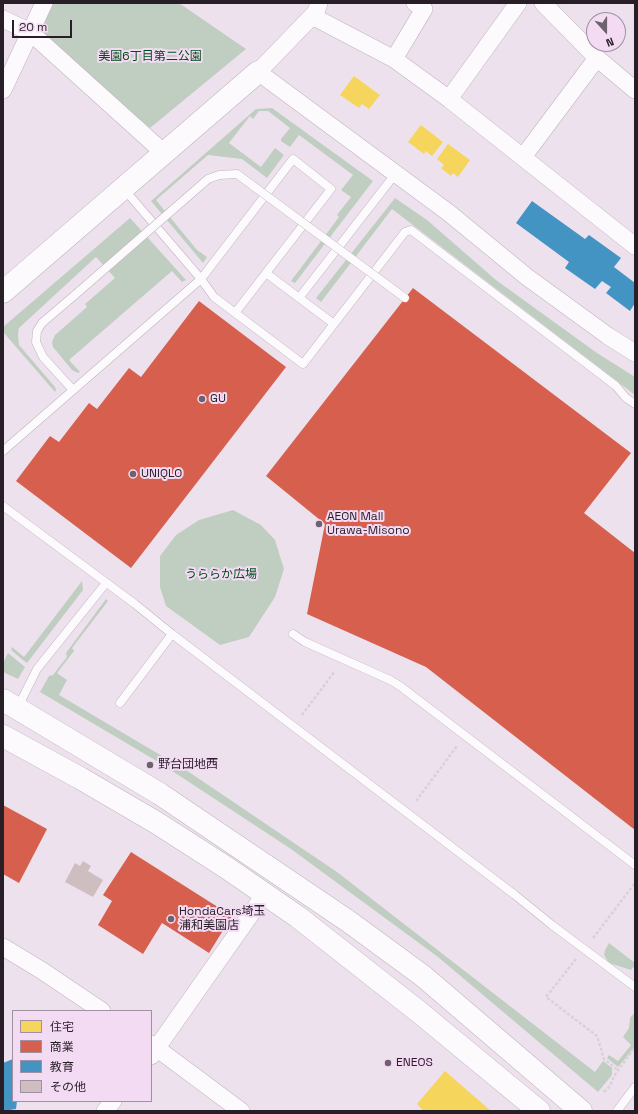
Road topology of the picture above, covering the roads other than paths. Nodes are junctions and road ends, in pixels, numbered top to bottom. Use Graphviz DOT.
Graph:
graph roads {
  1 [pos="44,3"];
  2 [pos="415,3"];
  3 [pos="518,3"];
  4 [pos="543,3"];
  5 [pos="316,9"];
  6 [pos="3,19"];
  7 [pos="30,32"];
  8 [pos="597,58"];
  9 [pos="394,59"];
  10 [pos="258,72"];
  11 [pos="3,90"];
  12 [pos="635,90"];
  13 [pos="449,99"];
  14 [pos="164,154"];
  15 [pos="523,157"];
  16 [pos="396,173"];
  17 [pos="123,188"];
  18 [pos="635,246"];
  19 [pos="266,273"];
  20 [pos="201,279"];
  21 [pos="3,292"];
  22 [pos="299,298"];
  23 [pos="406,298"];
  24 [pos="235,313"];
  25 [pos="334,324"];
  26 [pos="635,353"];
  27 [pos="73,390"];
  28 [pos="635,404"];
  29 [pos="3,451"];
  30 [pos="3,507"];
  31 [pos="106,582"];
  32 [pos="172,634"];
  33 [pos="293,634"];
  34 [pos="120,703"];
  35 [pos="10,704"];
  36 [pos="3,736"];
  37 [pos="635,865"];
  38 [pos="265,894"];
  39 [pos="3,947"];
  40 [pos="635,988"];
  41 [pos="101,1010"];
  42 [pos="153,1049"];
  43 [pos="635,1087"];
  44 [pos="113,1102"];
  45 [pos="105,1111"];
  46 [pos="241,1111"];
  47 [pos="538,1111"];
  48 [pos="581,1111"];
  49 [pos="617,1111"];
  1 -- 7 [label="street"];
  2 -- 9 [label="street"];
  3 -- 13 [label="street"];
  4 -- 8 [label="street"];
  5 -- 9 [label="street"];
  5 -- 10 [label="street"];
  6 -- 7 [label="street"];
  7 -- 11 [label="street"];
  7 -- 14 [label="street"];
  8 -- 12 [label="street"];
  8 -- 15 [label="street"];
  9 -- 13 [label="street"];
  10 -- 14 [label="street"];
  10 -- 16 [label="street"];
  13 -- 15 [label="street"];
  14 -- 17 [label="street"];
  15 -- 18 [label="street"];
  16 -- 22 [label="lane"];
  16 -- 26 [label="street"];
  17 -- 20 [label="lane"];
  17 -- 21 [label="street"];
  19 -- 20 [label="lane"];
  19 -- 22 [label="lane"];
  19 -- 24 [label="lane"];
  20 -- 24 [label="lane"];
  20 -- 27 [label="lane"];
  22 -- 25 [label="lane"];
  23 -- 27 [label="lane, bridge"];
  24 -- 25 [label="lane"];
  25 -- 28 [label="lane"];
  27 -- 29 [label="lane"];
  30 -- 31 [label="lane"];
  31 -- 32 [label="lane"];
  31 -- 35 [label="lane"];
  32 -- 34 [label="lane"];
  32 -- 40 [label="lane"];
  33 -- 37 [label="lane"];
  35 -- 48 [label="street"];
  36 -- 38 [label="street"];
  38 -- 42 [label="street"];
  38 -- 47 [label="street"];
  39 -- 41 [label="street"];
  42 -- 46 [label="street"];
  43 -- 49 [label="lane"];
  44 -- 45 [label="street"];
}
